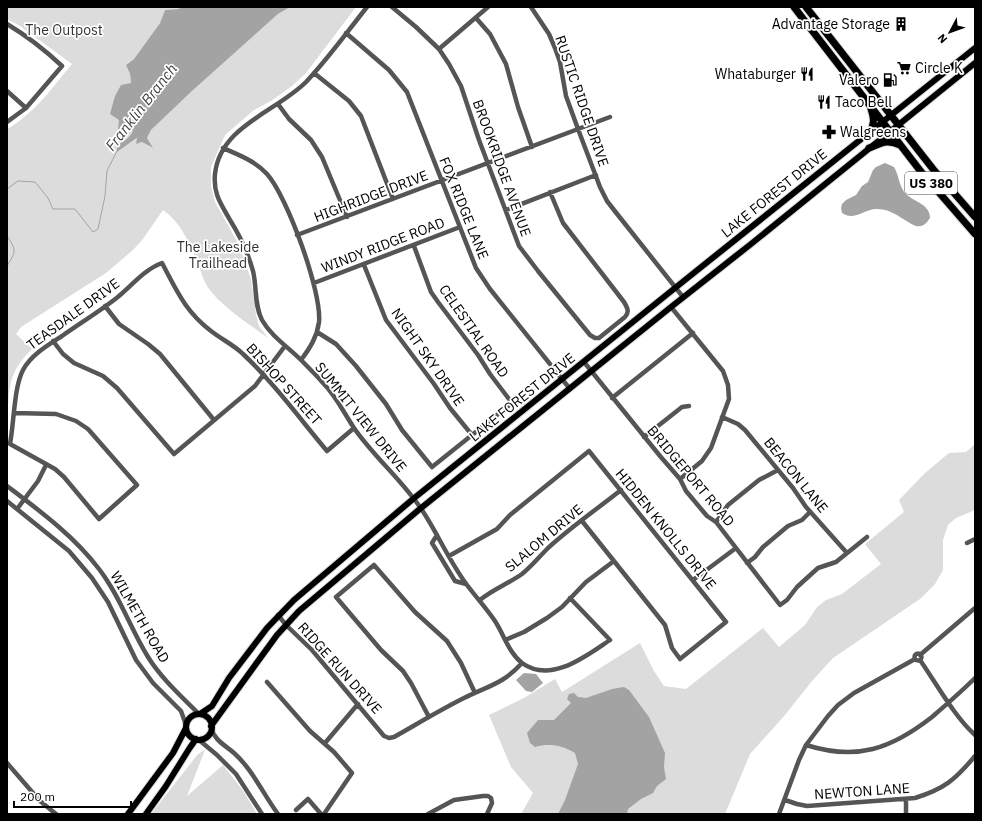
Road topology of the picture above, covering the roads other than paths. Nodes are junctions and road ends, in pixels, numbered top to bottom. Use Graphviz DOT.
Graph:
graph roads {
  1 [pos="367,7"];
  2 [pos="392,7"];
  3 [pos="488,7"];
  4 [pos="531,7"];
  5 [pos="794,7"];
  6 [pos="806,7"];
  7 [pos="476,18"];
  8 [pos="7,24"];
  9 [pos="346,33"];
  10 [pos="833,42"];
  11 [pos="826,48"];
  12 [pos="439,49"];
  13 [pos="972,50"];
  14 [pos="975,59"];
  15 [pos="975,63"];
  16 [pos="314,73"];
  17 [pos="7,91"];
  18 [pos="278,104"];
  19 [pos="870,105"];
  20 [pos="26,108"];
  21 [pos="890,116"];
  22 [pos="610,117"];
  23 [pos="7,122"];
  24 [pos="883,122"];
  25 [pos="898,125"];
  26 [pos="578,130"];
  27 [pos="890,132"];
  28 [pos="869,133"];
  29 [pos="900,144"];
  30 [pos="532,147"];
  31 [pos="223,148"];
  32 [pos="869,148"];
  33 [pos="488,164"];
  34 [pos="596,175"];
  35 [pos="442,181"];
  36 [pos="550,192"];
  37 [pos="392,199"];
  38 [pos="506,210"];
  39 [pos="347,217"];
  40 [pos="975,217"];
  41 [pos="460,228"];
  42 [pos="975,234"];
  43 [pos="297,235"];
  44 [pos="414,246"];
  45 [pos="162,263"];
  46 [pos="364,265"];
  47 [pos="314,284"];
  48 [pos="675,288"];
  49 [pos="683,297"];
  50 [pos="105,306"];
  51 [pos="671,307"];
  52 [pos="317,332"];
  53 [pos="693,333"];
  54 [pos="53,342"];
  55 [pos="285,346"];
  56 [pos="301,360"];
  57 [pos="584,362"];
  58 [pos="592,372"];
  59 [pos="264,375"];
  60 [pos="563,380"];
  61 [pos="570,389"];
  62 [pos="612,398"];
  63 [pos="689,406"];
  64 [pos="14,413"];
  65 [pos="722,417"];
  66 [pos="214,420"];
  67 [pos="354,428"];
  68 [pos="472,435"];
  69 [pos="644,437"];
  70 [pos="46,465"];
  71 [pos="778,470"];
  72 [pos="680,479"];
  73 [pos="7,486"];
  74 [pos="621,490"];
  75 [pos="24,499"];
  76 [pos="414,499"];
  77 [pos="7,501"];
  78 [pos="421,508"];
  79 [pos="17,509"];
  80 [pos="810,512"];
  81 [pos="582,521"];
  82 [pos="716,522"];
  83 [pos="437,535"];
  84 [pos="867,537"];
  85 [pos="975,539"];
  86 [pos="967,543"];
  87 [pos="736,548"];
  88 [pos="847,553"];
  89 [pos="449,556"];
  90 [pos="614,561"];
  91 [pos="747,563"];
  92 [pos="693,580"];
  93 [pos="466,584"];
  94 [pos="570,598"];
  95 [pos="480,600"];
  96 [pos="975,608"];
  97 [pos="278,615"];
  98 [pos="286,625"];
  99 [pos="505,640"];
  100 [pos="918,658"];
  101 [pos="522,663"];
  102 [pos="975,678"];
  103 [pos="267,682"];
  104 [pos="475,693"];
  105 [pos="949,703"];
  106 [pos="358,704"];
  107 [pos="199,714"];
  108 [pos="429,717"];
  109 [pos="186,726"];
  110 [pos="211,727"];
  111 [pos="975,735"];
  112 [pos="198,740"];
  113 [pos="325,743"];
  114 [pos="806,745"];
  115 [pos="975,756"];
  116 [pos="7,763"];
  117 [pos="784,800"];
  118 [pos="906,800"];
  119 [pos="296,810"];
  120 [pos="56,814"];
  121 [pos="128,814"];
  122 [pos="146,814"];
  123 [pos="262,814"];
  124 [pos="278,814"];
  125 [pos="323,814"];
  126 [pos="428,814"];
  127 [pos="487,814"];
  128 [pos="779,814"];
  129 [pos="906,814"];
  1 -- 9 [label="street, SUMMIT VIEW DRIVE"];
  2 -- 12 [label="street, BROOKRIDGE AVENUE"];
  3 -- 7 [label="street"];
  4 -- 26 [label="street, RUSTIC RIDGE DRIVE"];
  5 -- 11 [label="highway, US 380"];
  6 -- 10 [label="highway, US 380"];
  7 -- 12 [label="street"];
  7 -- 30 [label="street"];
  8 -- 20 [label="street"];
  9 -- 16 [label="street, SUMMIT VIEW DRIVE"];
  9 -- 35 [label="street, FOX RIDGE LANE"];
  10 -- 11 [label="highway"];
  10 -- 21 [label="highway, US 380"];
  11 -- 19 [label="highway, US 380"];
  12 -- 33 [label="street, BROOKRIDGE AVENUE"];
  13 -- 14 [label="main road"];
  13 -- 21 [label="main road, LAKE FOREST DRIVE"];
  15 -- 25 [label="main road, LAKE FOREST DRIVE"];
  16 -- 18 [label="street, SUMMIT VIEW DRIVE"];
  16 -- 37 [label="street"];
  17 -- 20 [label="street"];
  18 -- 31 [label="street, SUMMIT VIEW DRIVE"];
  18 -- 39 [label="street"];
  19 -- 24 [label="highway, US 380"];
  19 -- 28 [label="highway"];
  20 -- 23 [label="street"];
  21 -- 24 [label="main road, LAKE FOREST DRIVE"];
  21 -- 25 [label="highway, US 380"];
  22 -- 26 [label="street, HIGHRIDGE DRIVE"];
  24 -- 27 [label="highway, US 380"];
  24 -- 28 [label="main road, LAKE FOREST DRIVE"];
  25 -- 27 [label="main road, LAKE FOREST DRIVE"];
  25 -- 40 [label="highway, US 380"];
  26 -- 30 [label="street, HIGHRIDGE DRIVE"];
  26 -- 34 [label="street, RUSTIC RIDGE DRIVE"];
  27 -- 29 [label="highway, US 380"];
  27 -- 32 [label="main road, LAKE FOREST DRIVE"];
  28 -- 48 [label="main road, LAKE FOREST DRIVE"];
  29 -- 32 [label="highway"];
  29 -- 42 [label="highway, US 380"];
  30 -- 33 [label="street, HIGHRIDGE DRIVE"];
  31 -- 43 [label="street"];
  31 -- 55 [label="street, SUMMIT VIEW DRIVE"];
  32 -- 49 [label="main road, LAKE FOREST DRIVE"];
  33 -- 35 [label="street, HIGHRIDGE DRIVE"];
  33 -- 38 [label="street, BROOKRIDGE AVENUE"];
  34 -- 36 [label="street"];
  34 -- 48 [label="street, RUSTIC RIDGE DRIVE"];
  35 -- 37 [label="street, HIGHRIDGE DRIVE"];
  35 -- 41 [label="street, FOX RIDGE LANE"];
  36 -- 38 [label="street"];
  36 -- 38 [label="street, BROOKRIDGE AVENUE"];
  37 -- 39 [label="street, HIGHRIDGE DRIVE"];
  39 -- 43 [label="street, HIGHRIDGE DRIVE"];
  41 -- 44 [label="street, WINDY RIDGE ROAD"];
  41 -- 60 [label="street, FOX RIDGE LANE"];
  43 -- 47 [label="street"];
  44 -- 46 [label="street, WINDY RIDGE ROAD"];
  44 -- 68 [label="street, CELESTIAL ROAD"];
  45 -- 50 [label="street, TEASDALE DRIVE"];
  45 -- 59 [label="street, BISHOP STREET"];
  46 -- 47 [label="street, WINDY RIDGE ROAD"];
  46 -- 68 [label="street, NIGHT SKY DRIVE"];
  47 -- 52 [label="street"];
  48 -- 49 [label="street, RUSTIC RIDGE DRIVE"];
  48 -- 57 [label="main road, LAKE FOREST DRIVE"];
  49 -- 51 [label="main road, LAKE FOREST DRIVE"];
  50 -- 54 [label="street, TEASDALE DRIVE"];
  50 -- 66 [label="street"];
  51 -- 53 [label="street"];
  51 -- 58 [label="main road, LAKE FOREST DRIVE"];
  52 -- 56 [label="street"];
  52 -- 68 [label="street"];
  53 -- 62 [label="street"];
  53 -- 65 [label="street"];
  54 -- 64 [label="street, TEASDALE DRIVE"];
  54 -- 66 [label="street"];
  55 -- 56 [label="street, SUMMIT VIEW DRIVE"];
  55 -- 59 [label="street"];
  56 -- 67 [label="street, SUMMIT VIEW DRIVE"];
  57 -- 58 [label="street, BRIDGEPORT ROAD"];
  57 -- 60 [label="main road, LAKE FOREST DRIVE"];
  58 -- 61 [label="main road, LAKE FOREST DRIVE"];
  58 -- 62 [label="street, BRIDGEPORT ROAD"];
  59 -- 66 [label="street"];
  59 -- 67 [label="street, BISHOP STREET"];
  60 -- 61 [label="street, FOX RIDGE LANE"];
  60 -- 76 [label="main road, LAKE FOREST DRIVE"];
  61 -- 78 [label="main road, LAKE FOREST DRIVE"];
  62 -- 69 [label="street, BRIDGEPORT ROAD"];
  63 -- 69 [label="street"];
  64 -- 70 [label="street, TEASDALE DRIVE"];
  64 -- 70 [label="street"];
  65 -- 71 [label="street, BEACON LANE"];
  65 -- 72 [label="street"];
  67 -- 76 [label="street, SUMMIT VIEW DRIVE"];
  69 -- 72 [label="street, BRIDGEPORT ROAD"];
  70 -- 75 [label="street"];
  71 -- 80 [label="street, BEACON LANE"];
  71 -- 82 [label="street"];
  72 -- 82 [label="street, BRIDGEPORT ROAD"];
  73 -- 75 [label="street, WILMETH ROAD"];
  74 -- 81 [label="street, SLALOM DRIVE"];
  74 -- 89 [label="street, HIDDEN KNOLLS DRIVE"];
  74 -- 92 [label="street, HIDDEN KNOLLS DRIVE"];
  75 -- 79 [label="street"];
  75 -- 107 [label="street, WILMETH ROAD"];
  76 -- 78 [label="street, SUMMIT VIEW DRIVE"];
  76 -- 97 [label="main road, LAKE FOREST DRIVE"];
  77 -- 79 [label="street, WILMETH ROAD"];
  78 -- 83 [label="street, SUMMIT VIEW DRIVE"];
  78 -- 98 [label="main road, LAKE FOREST DRIVE"];
  79 -- 109 [label="street, WILMETH ROAD"];
  80 -- 88 [label="street, BEACON LANE"];
  80 -- 91 [label="street"];
  81 -- 90 [label="street"];
  81 -- 95 [label="street, SLALOM DRIVE"];
  82 -- 87 [label="street, BRIDGEPORT ROAD"];
  83 -- 89 [label="street, SUMMIT VIEW DRIVE"];
  83 -- 93 [label="street, SUMMIT VIEW DRIVE"];
  84 -- 88 [label="street"];
  85 -- 86 [label="street"];
  87 -- 91 [label="street, BRIDGEPORT ROAD"];
  87 -- 92 [label="street"];
  88 -- 91 [label="street, BRIDGEPORT ROAD"];
  89 -- 93 [label="street, SUMMIT VIEW DRIVE"];
  90 -- 92 [label="street, HIDDEN KNOLLS DRIVE"];
  90 -- 94 [label="street"];
  93 -- 95 [label="street, SUMMIT VIEW DRIVE"];
  94 -- 99 [label="street"];
  94 -- 101 [label="street"];
  95 -- 99 [label="street, SUMMIT VIEW DRIVE"];
  96 -- 100 [label="street"];
  97 -- 98 [label="street, RIDGE RUN DRIVE"];
  97 -- 107 [label="main road, LAKE FOREST DRIVE"];
  98 -- 106 [label="street, RIDGE RUN DRIVE"];
  98 -- 110 [label="main road, LAKE FOREST DRIVE"];
  99 -- 101 [label="street, SUMMIT VIEW DRIVE"];
  100 -- 105 [label="street"];
  100 -- 114 [label="street"];
  101 -- 104 [label="street"];
  102 -- 105 [label="street"];
  103 -- 113 [label="street"];
  104 -- 108 [label="street"];
  104 -- 108 [label="street"];
  105 -- 111 [label="street"];
  105 -- 114 [label="street"];
  106 -- 108 [label="street, RIDGE RUN DRIVE"];
  106 -- 113 [label="street"];
  107 -- 109 [label="main road"];
  107 -- 110 [label="main road"];
  109 -- 112 [label="main road"];
  109 -- 121 [label="main road"];
  110 -- 112 [label="main road"];
  110 -- 124 [label="street"];
  112 -- 122 [label="main road"];
  112 -- 123 [label="street"];
  113 -- 125 [label="street"];
  114 -- 117 [label="street"];
  115 -- 118 [label="street, NEWTON LANE"];
  116 -- 120 [label="street"];
  117 -- 118 [label="street, NEWTON LANE"];
  117 -- 128 [label="street"];
  118 -- 129 [label="street"];
  119 -- 125 [label="street"];
  126 -- 127 [label="street"];
}
